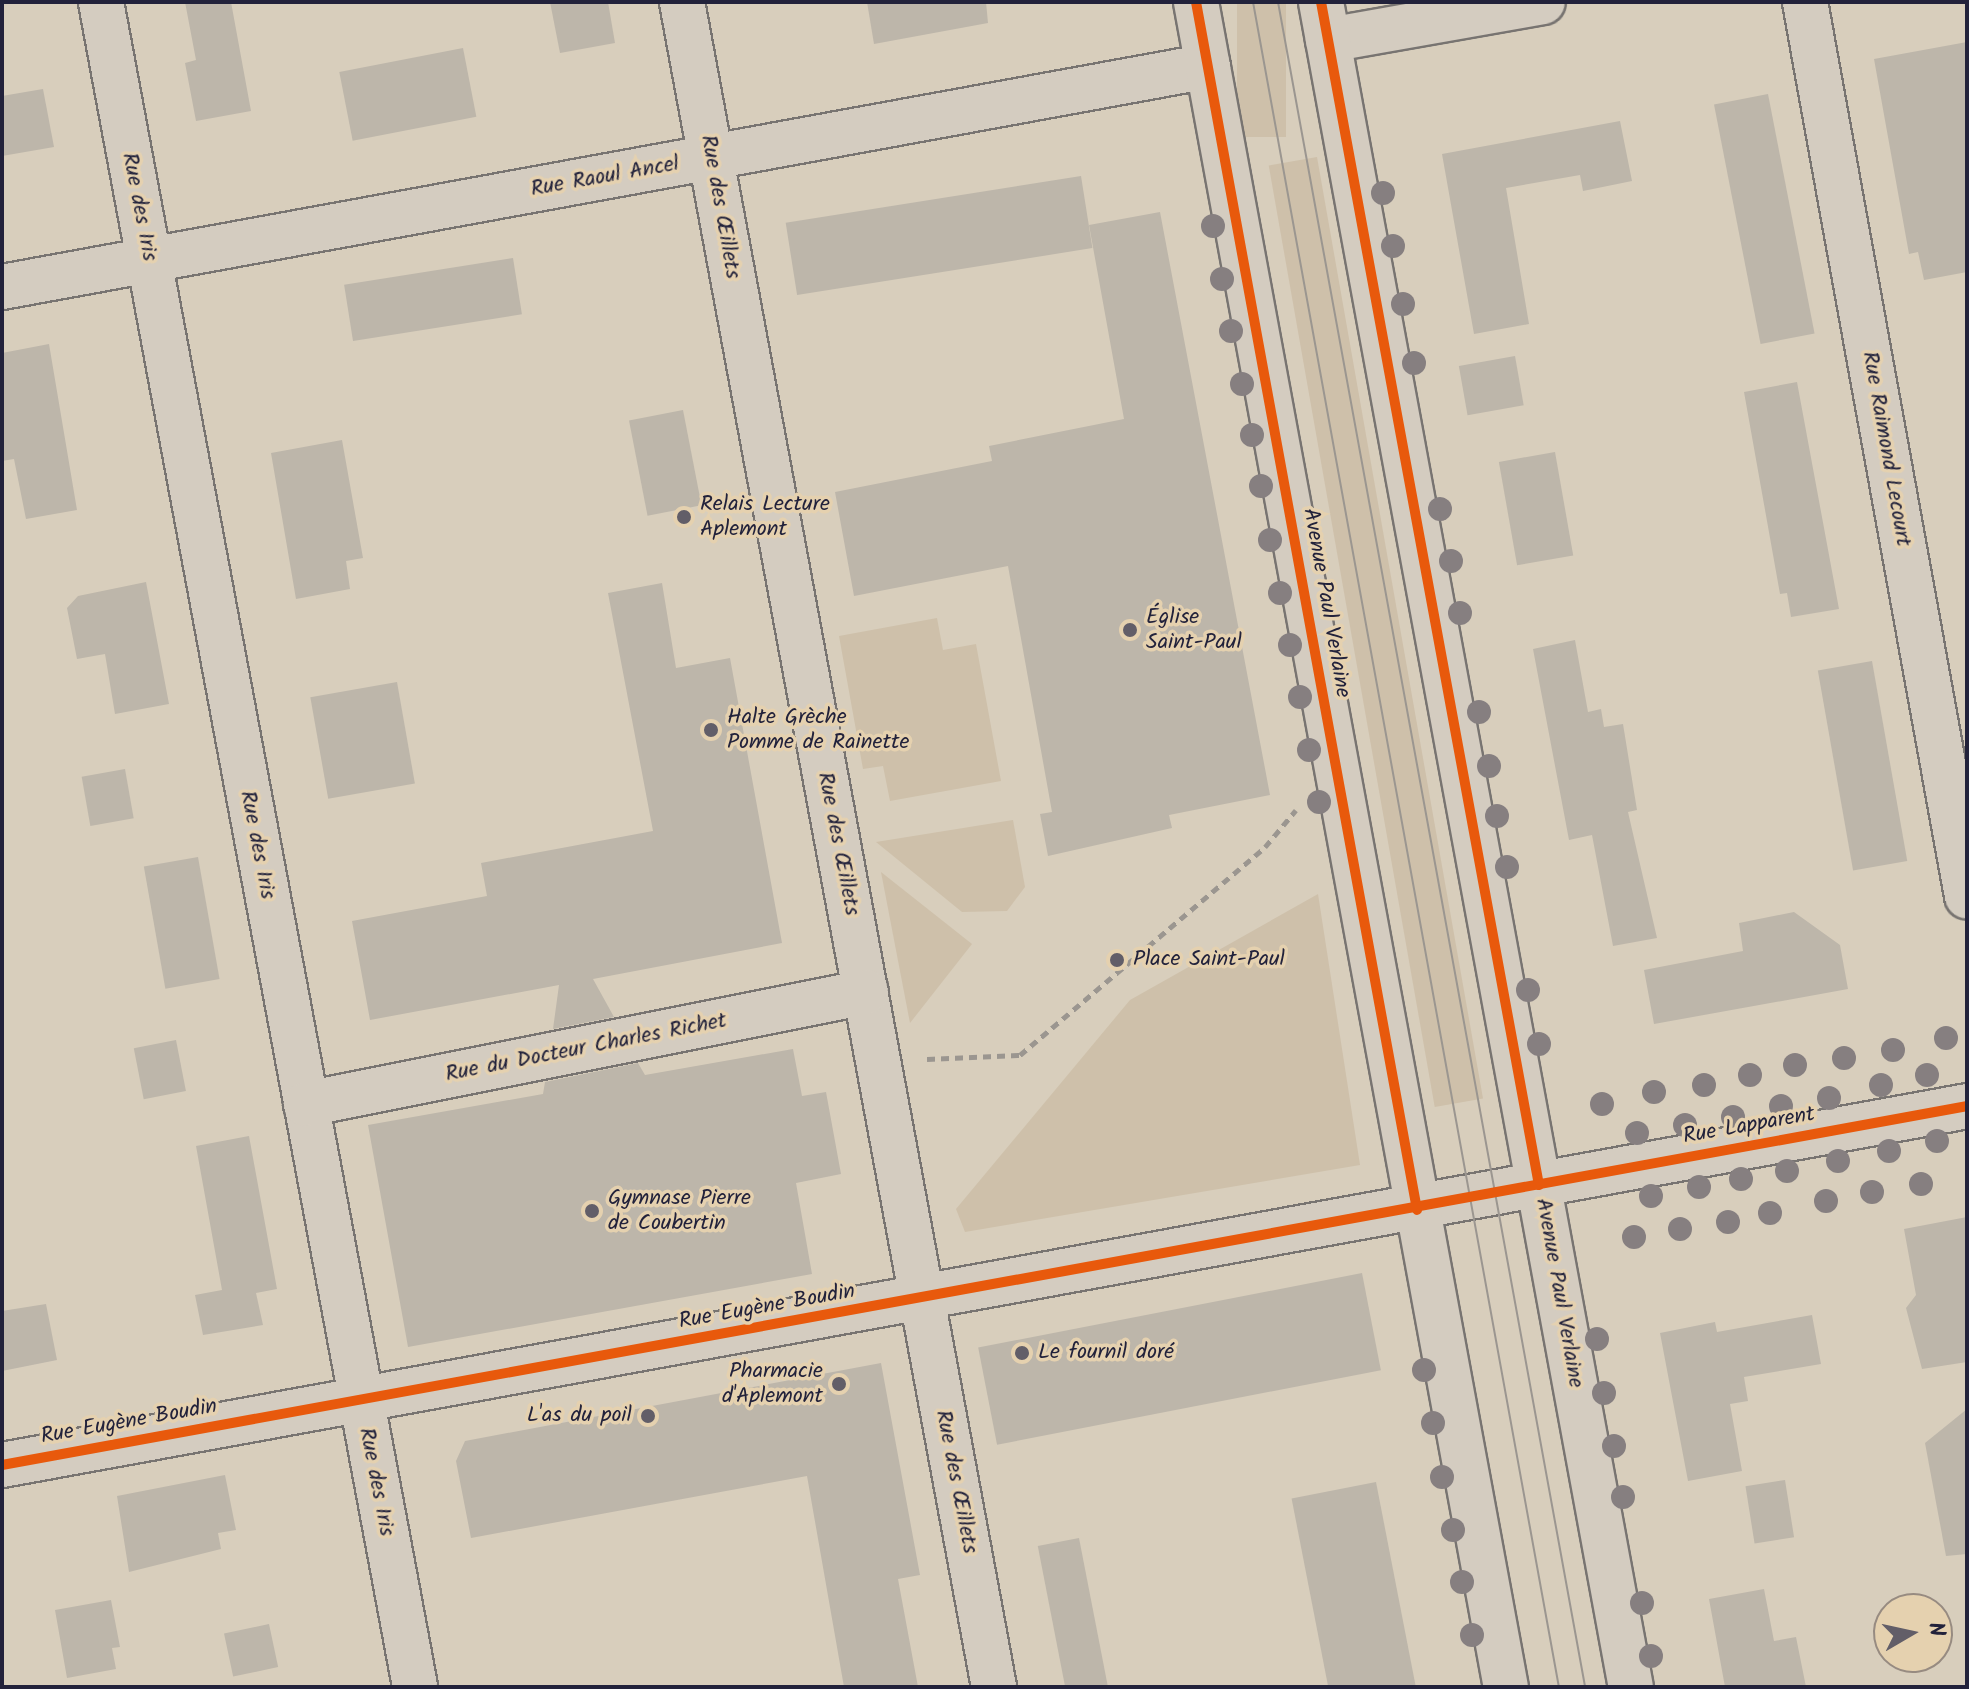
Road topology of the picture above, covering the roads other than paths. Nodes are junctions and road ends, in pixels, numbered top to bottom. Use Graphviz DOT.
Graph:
graph roads {
  1 [pos="101,2"];
  2 [pos="682,2"];
  3 [pos="1196,2"];
  4 [pos="1543,2"];
  5 [pos="1805,2"];
  6 [pos="1324,21"];
  7 [pos="1208,66"];
  8 [pos="711,157"];
  9 [pos="149,260"];
  10 [pos="2,287"];
  11 [pos="1967,896"];
  12 [pos="866,992"];
  13 [pos="306,1104"];
  14 [pos="1967,1106"];
  15 [pos="1539,1185"];
  16 [pos="1417,1210"];
  17 [pos="922,1300"];
  18 [pos="361,1400"];
  19 [pos="2,1465"];
  20 [pos="415,1687"];
  21 [pos="994,1687"];
  22 [pos="1506,1687"];
  23 [pos="1631,1687"];
  1 -- 9 [label="street, Rue des Iris"];
  2 -- 8 [label="street, Rue des Œillets"];
  3 -- 7 [label="street, Avenue Paul Verlaine"];
  4 -- 6 [label="street"];
  5 -- 11 [label="street, Rue Raimond Lecourt"];
  6 -- 15 [label="street, Avenue Paul Verlaine"];
  7 -- 8 [label="street, Rue Raoul Ancel"];
  7 -- 16 [label="street, Avenue Paul Verlaine"];
  8 -- 9 [label="street, Rue Raoul Ancel"];
  8 -- 12 [label="street, Rue des Œillets"];
  9 -- 10 [label="street, Rue Raoul Ancel"];
  9 -- 13 [label="street, Rue des Iris"];
  12 -- 13 [label="street, Rue du Docteur Charles Richet"];
  12 -- 17 [label="street, Rue des Œillets"];
  13 -- 18 [label="street, Rue des Iris"];
  14 -- 15 [label="street, Rue Lapparent"];
  15 -- 16 [label="street, Rue Eugène Boudin"];
  15 -- 23 [label="street, Avenue Paul Verlaine"];
  16 -- 17 [label="street, Rue Eugène Boudin"];
  16 -- 22 [label="street, Avenue Paul Verlaine"];
  17 -- 18 [label="street, Rue Eugène Boudin"];
  17 -- 21 [label="street, Rue des Œillets"];
  18 -- 19 [label="street, Rue Eugène Boudin"];
  18 -- 20 [label="street, Rue des Iris"];
}
